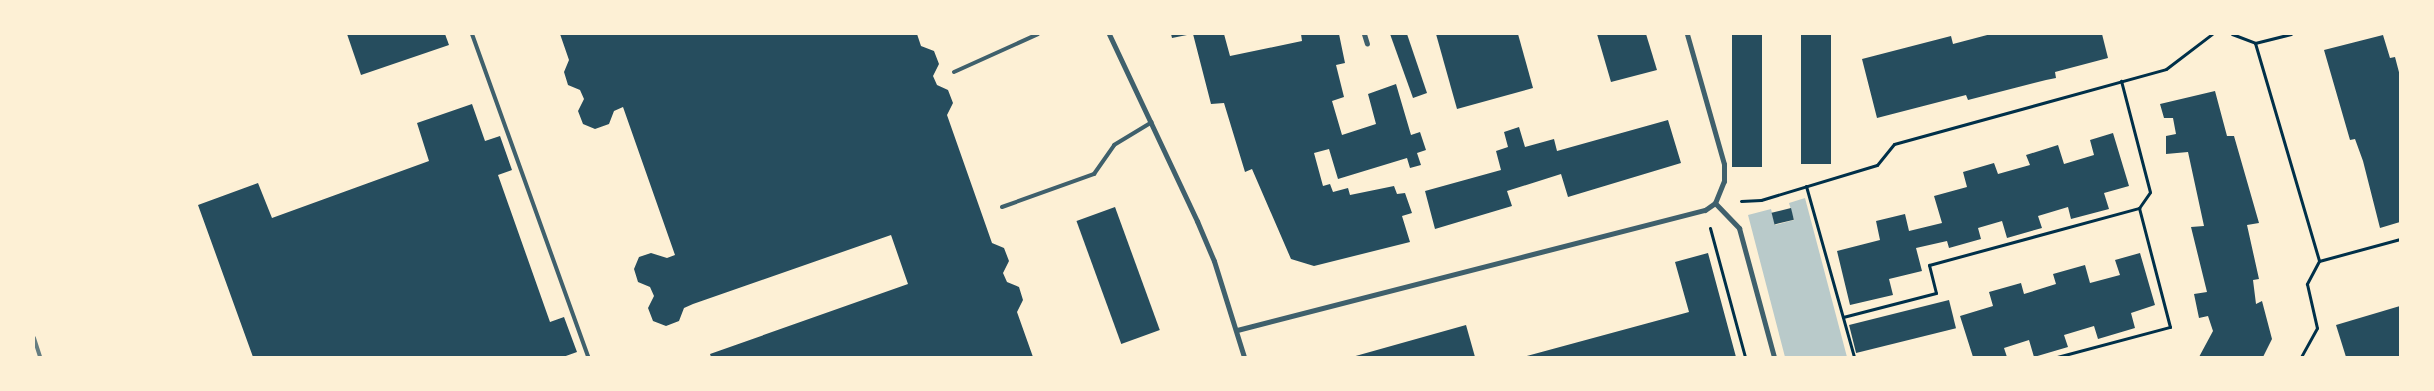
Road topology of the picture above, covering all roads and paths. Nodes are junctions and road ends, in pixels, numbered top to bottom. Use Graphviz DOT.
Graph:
graph roads {
  1 [pos="472,34"];
  2 [pos="1038,34"];
  3 [pos="1109,34"];
  4 [pos="1364,34"];
  5 [pos="1687,34"];
  6 [pos="2212,34"];
  7 [pos="2232,34"];
  8 [pos="2292,34"];
  9 [pos="2255,43"];
  10 [pos="1367,44"];
  11 [pos="954,72"];
  12 [pos="2122,81"];
  13 [pos="1152,122"];
  14 [pos="1806,186"];
  15 [pos="1715,203"];
  16 [pos="1002,207"];
  17 [pos="2139,208"];
  18 [pos="1705,210"];
  19 [pos="2400,239"];
  20 [pos="2319,261"];
  21 [pos="1843,317"];
  22 [pos="1237,330"];
  23 [pos="588,357"];
  24 [pos="1244,357"];
  25 [pos="1745,357"];
  26 [pos="1774,357"];
  27 [pos="1854,357"];
  28 [pos="2057,357"];
  29 [pos="2301,357"];
  1 -- 23 [label="lane"];
  2 -- 11 [label="lane"];
  3 -- 13 [label="street"];
  4 -- 10 [label="street"];
  5 -- 15 [label="street"];
  6 -- 12 [label="path"];
  7 -- 9 [label="path"];
  8 -- 9 [label="path"];
  9 -- 20 [label="path"];
  12 -- 14 [label="path"];
  12 -- 17 [label="path"];
  13 -- 16 [label="lane"];
  13 -- 22 [label="street"];
  14 -- 15 [label="path"];
  14 -- 21 [label="path"];
  15 -- 18 [label="street"];
  15 -- 26 [label="street"];
  17 -- 21 [label="path"];
  17 -- 28 [label="path"];
  18 -- 22 [label="street"];
  18 -- 25 [label="path"];
  19 -- 20 [label="path"];
  20 -- 29 [label="path"];
  21 -- 27 [label="path"];
  22 -- 24 [label="street"];
}
